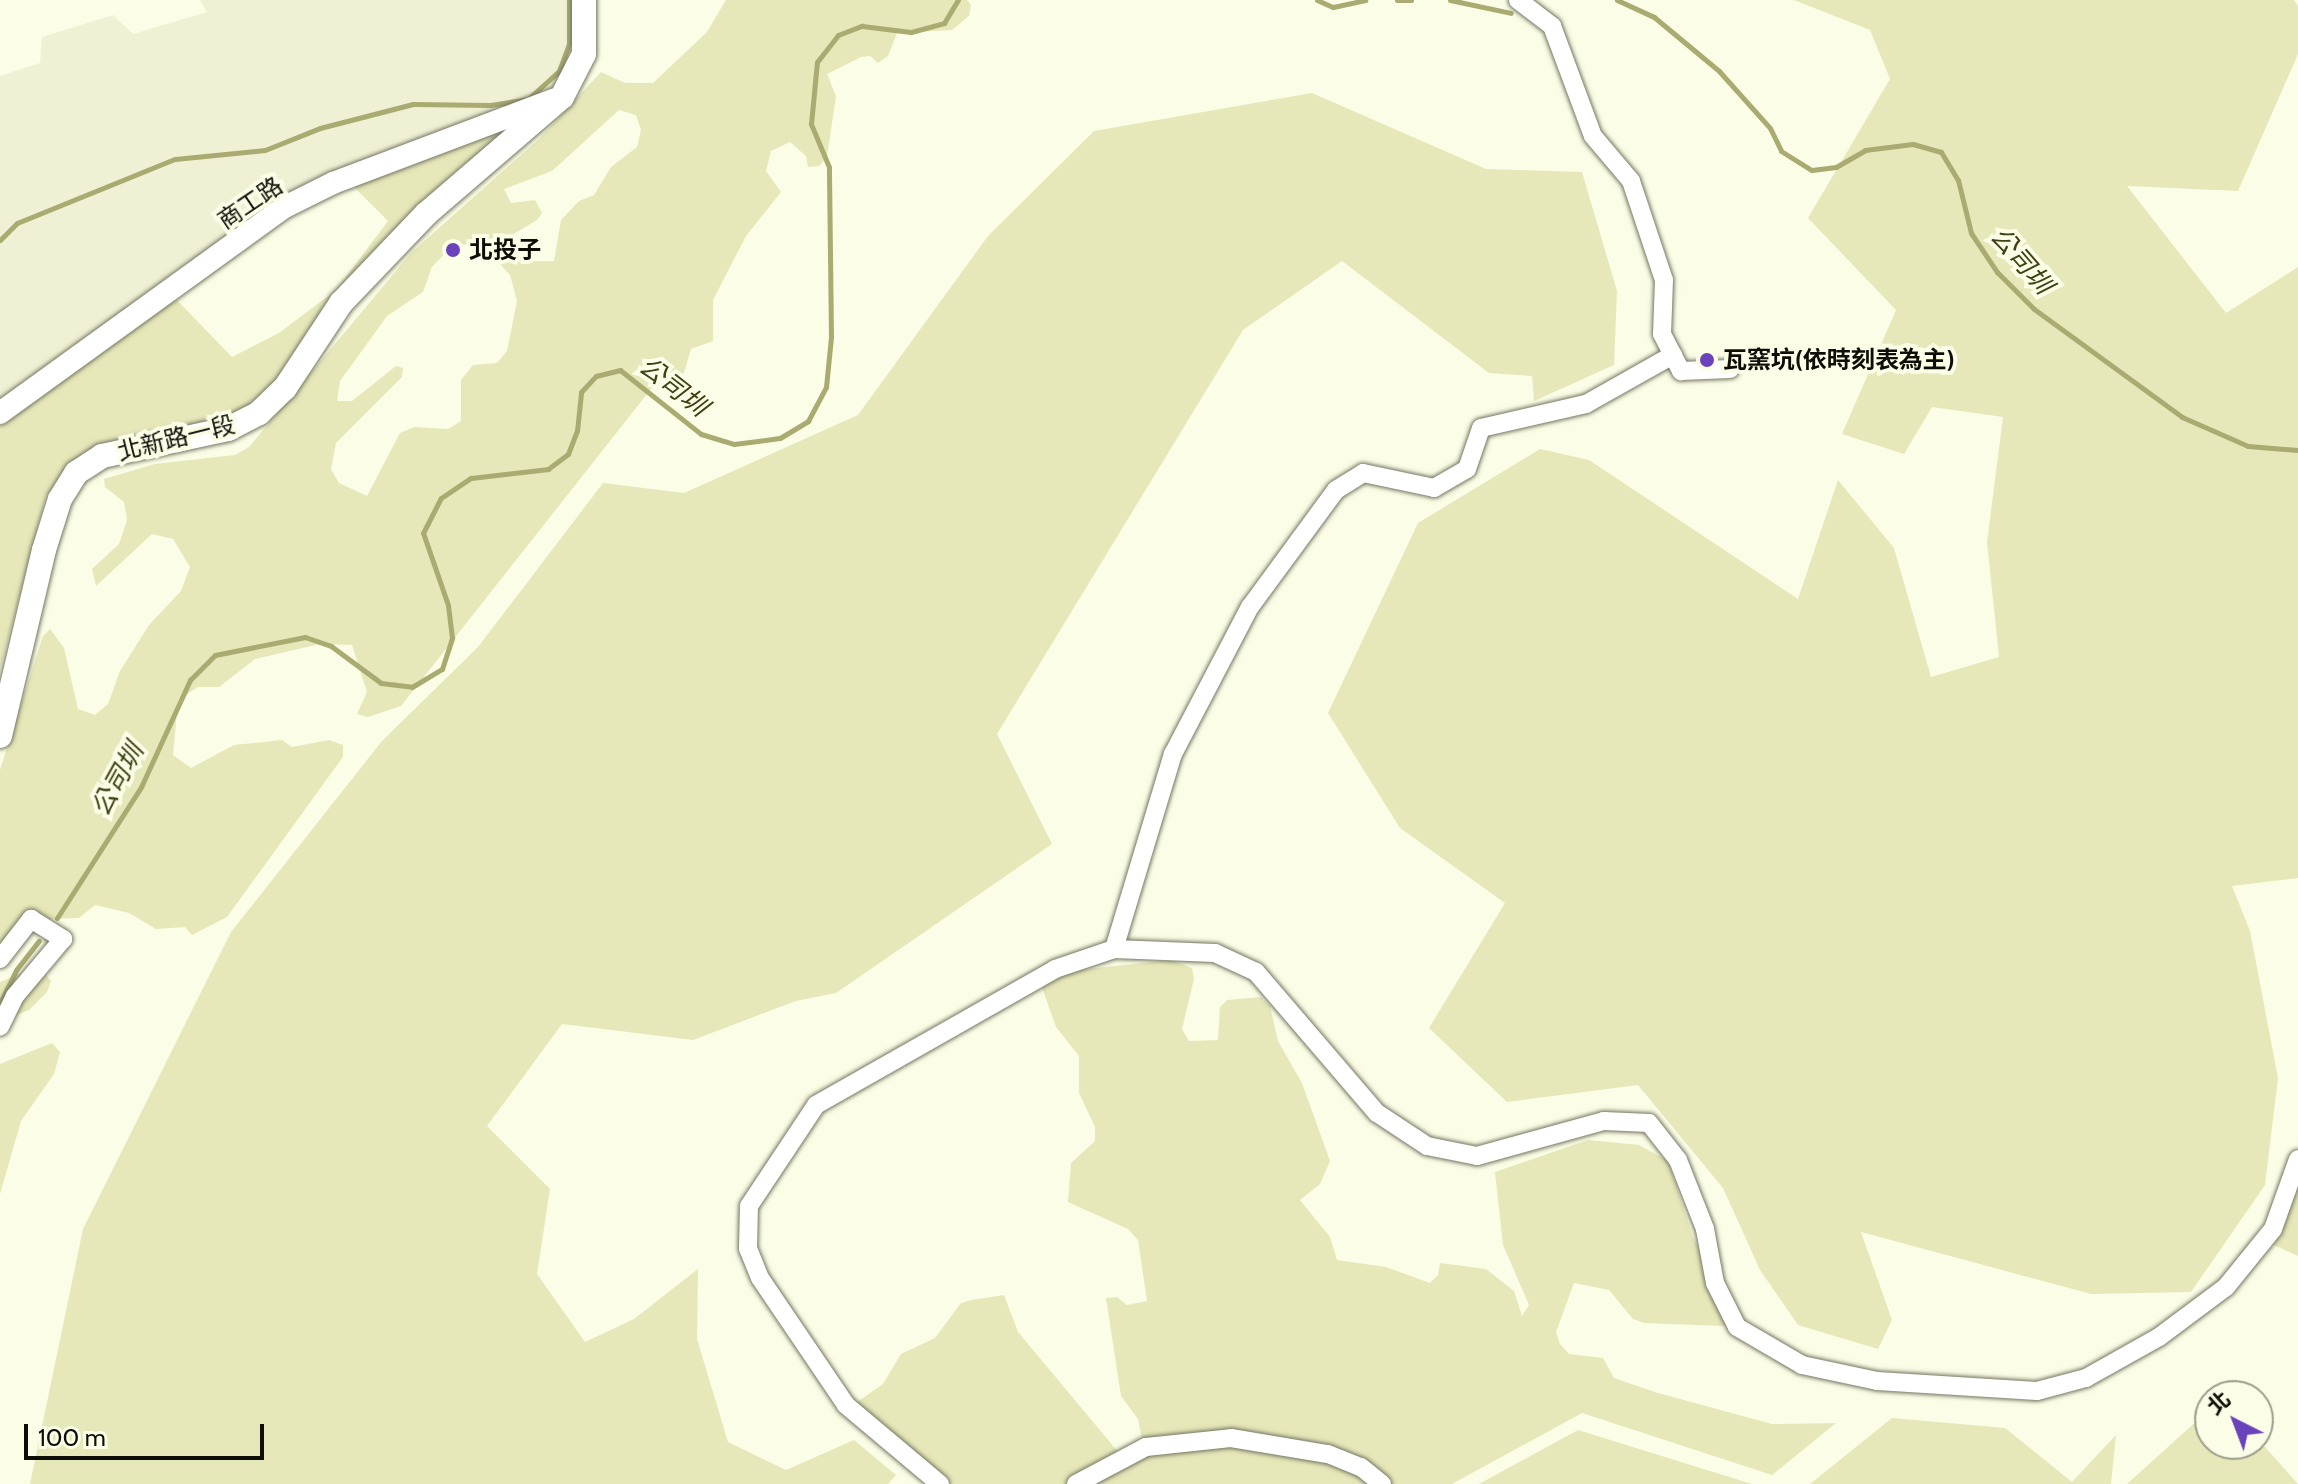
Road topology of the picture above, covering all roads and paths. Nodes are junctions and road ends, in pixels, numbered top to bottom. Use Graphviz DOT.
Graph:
graph roads {
  1 [pos="584,0"];
  2 [pos="1518,0"];
  3 [pos="562,97"];
  4 [pos="1673,355"];
  5 [pos="1730,369"];
  6 [pos="0,413"];
  7 [pos="0,736"];
  8 [pos="1114,949"];
  9 [pos="0,959"];
  10 [pos="0,1027"];
  11 [pos="2298,1159"];
  12 [pos="940,1484"];
  13 [pos="1076,1484"];
  14 [pos="1382,1484"];
  1 -- 3 [label="main road"];
  2 -- 4 [label="street"];
  3 -- 6 [label="street, 商工路"];
  3 -- 7 [label="main road, 北新路一段"];
  4 -- 5 [label="street"];
  4 -- 8 [label="street"];
  8 -- 11 [label="street"];
  8 -- 12 [label="street"];
  9 -- 10 [label="street"];
  13 -- 14 [label="street"];
}
